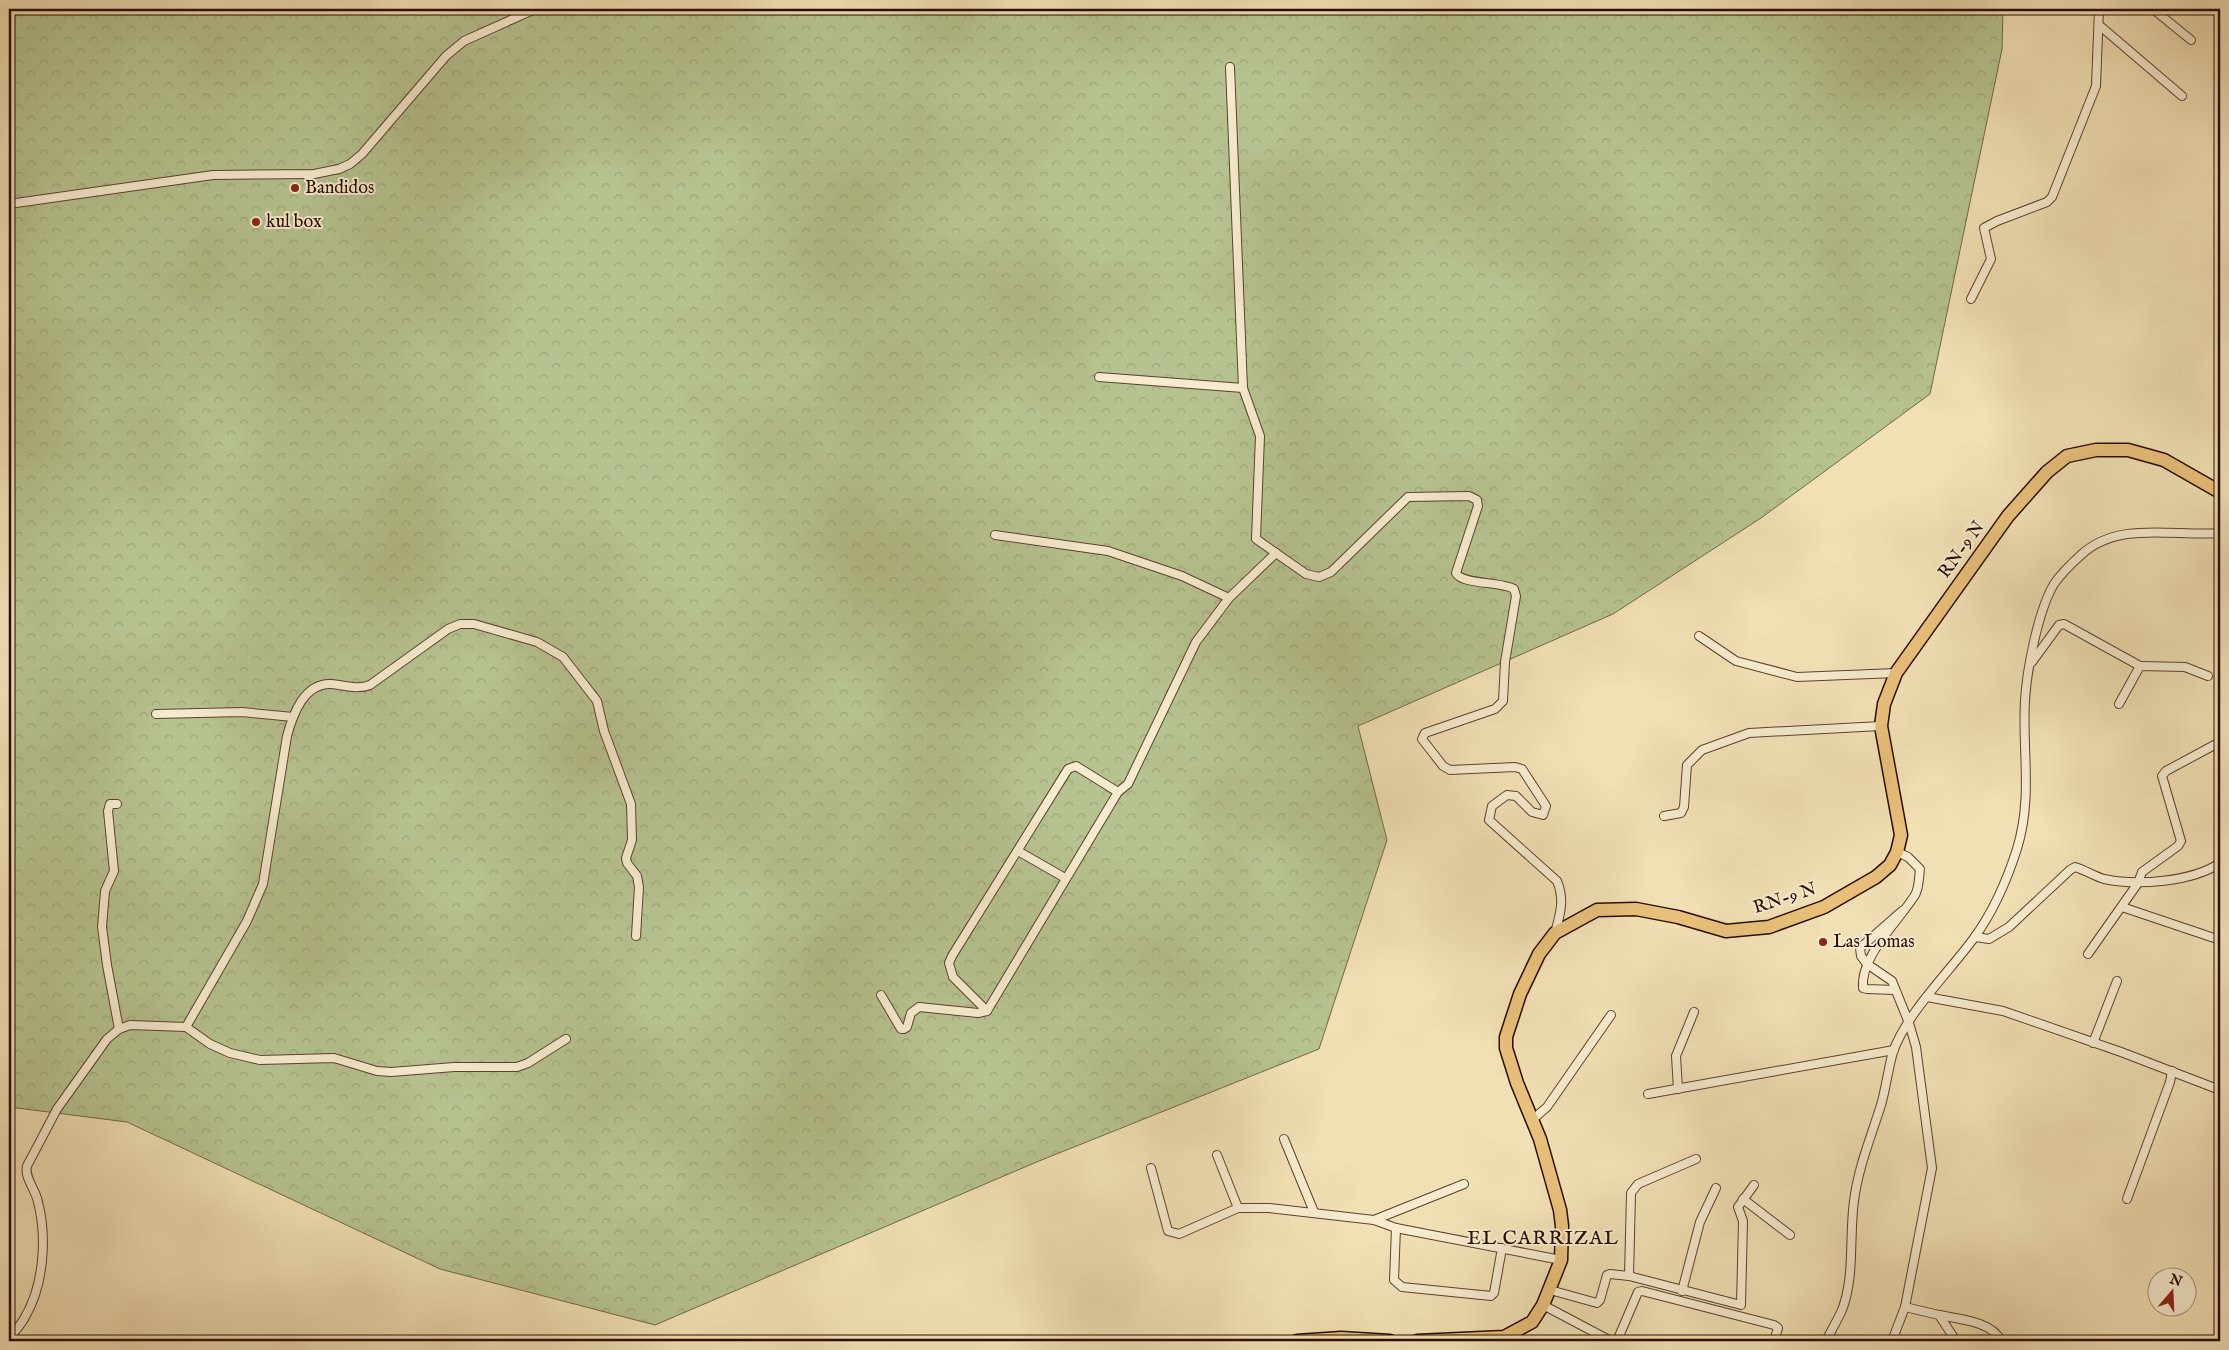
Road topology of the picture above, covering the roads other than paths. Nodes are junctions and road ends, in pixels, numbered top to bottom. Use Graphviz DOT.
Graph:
graph roads {
  1 [pos="535,9"];
  2 [pos="2099,9"];
  3 [pos="2153,9"];
  4 [pos="2098,25"];
  5 [pos="2191,40"];
  6 [pos="1230,67"];
  7 [pos="2182,96"];
  8 [pos="9,204"];
  9 [pos="1971,299"];
  10 [pos="1099,377"];
  11 [pos="1243,388"];
  12 [pos="2220,492"];
  13 [pos="2220,533"];
  14 [pos="995,535"];
  15 [pos="1276,553"];
  16 [pos="1229,598"];
  17 [pos="1699,636"];
  18 [pos="2030,665"];
  19 [pos="2140,666"];
  20 [pos="1896,673"];
  21 [pos="2208,676"];
  22 [pos="2119,704"];
  23 [pos="156,714"];
  24 [pos="293,717"];
  25 [pos="1881,726"];
  26 [pos="2220,742"];
  27 [pos="1118,792"];
  28 [pos="117,804"];
  29 [pos="1664,816"];
  30 [pos="1018,851"];
  31 [pos="1897,852"];
  32 [pos="2220,863"];
  33 [pos="1065,878"];
  34 [pos="2138,883"];
  35 [pos="2122,907"];
  36 [pos="1902,912"];
  37 [pos="1555,933"];
  38 [pos="636,936"];
  39 [pos="1975,937"];
  40 [pos="2220,940"];
  41 [pos="2088,954"];
  42 [pos="1867,964"];
  43 [pos="2117,981"];
  44 [pos="1895,990"];
  45 [pos="881,995"];
  46 [pos="1927,997"];
  47 [pos="987,1011"];
  48 [pos="1694,1012"];
  49 [pos="1611,1014"];
  50 [pos="1909,1023"];
  51 [pos="186,1027"];
  52 [pos="119,1029"];
  53 [pos="566,1039"];
  54 [pos="2094,1043"];
  55 [pos="1894,1050"];
  56 [pos="2172,1071"];
  57 [pos="1678,1089"];
  58 [pos="2220,1090"];
  59 [pos="1648,1094"];
  60 [pos="1532,1120"];
  61 [pos="1284,1139"];
  62 [pos="1217,1155"];
  63 [pos="1696,1159"];
  64 [pos="1151,1168"];
  65 [pos="1464,1184"];
  66 [pos="1754,1185"];
  67 [pos="1716,1188"];
  68 [pos="1743,1199"];
  69 [pos="2127,1199"];
  70 [pos="1238,1208"];
  71 [pos="1314,1212"];
  72 [pos="1374,1220"];
  73 [pos="1396,1228"];
  74 [pos="1790,1235"];
  75 [pos="1502,1248"];
  76 [pos="1561,1260"];
  77 [pos="1629,1276"];
  78 [pos="1550,1290"];
  79 [pos="1682,1291"];
  80 [pos="1544,1305"];
  81 [pos="1905,1308"];
  82 [pos="1939,1315"];
  83 [pos="9,1339"];
  84 [pos="1297,1341"];
  85 [pos="1390,1341"];
  86 [pos="1417,1341"];
  87 [pos="1611,1341"];
  88 [pos="1617,1341"];
  89 [pos="1774,1341"];
  90 [pos="1826,1341"];
  91 [pos="1892,1341"];
  92 [pos="1956,1341"];
  93 [pos="2002,1341"];
  1 -- 8 [label="street"];
  2 -- 4 [label="street"];
  3 -- 5 [label="street"];
  4 -- 7 [label="street"];
  4 -- 9 [label="street"];
  6 -- 11 [label="street"];
  10 -- 11 [label="street"];
  11 -- 15 [label="street"];
  12 -- 20 [label="main road, RN-9 N"];
  13 -- 18 [label="street"];
  14 -- 16 [label="street"];
  15 -- 16 [label="street"];
  15 -- 37 [label="street"];
  16 -- 27 [label="street"];
  17 -- 20 [label="street"];
  18 -- 19 [label="street"];
  18 -- 39 [label="street"];
  19 -- 21 [label="street"];
  19 -- 22 [label="street"];
  20 -- 25 [label="main road, RN-9 N"];
  23 -- 24 [label="street"];
  24 -- 38 [label="street"];
  24 -- 51 [label="street"];
  25 -- 29 [label="street"];
  25 -- 31 [label="main road, RN-9 N"];
  26 -- 34 [label="street"];
  27 -- 30 [label="street"];
  27 -- 33 [label="street"];
  28 -- 52 [label="street"];
  30 -- 33 [label="street"];
  30 -- 47 [label="street"];
  31 -- 36 [label="street"];
  31 -- 37 [label="main road, RN-9 N"];
  32 -- 34 [label="street"];
  33 -- 47 [label="street"];
  34 -- 35 [label="street"];
  34 -- 39 [label="street"];
  35 -- 40 [label="street"];
  35 -- 41 [label="street"];
  36 -- 42 [label="street"];
  36 -- 42 [label="street"];
  37 -- 60 [label="main road, RN-9 N"];
  39 -- 46 [label="street"];
  42 -- 44 [label="street"];
  42 -- 44 [label="street"];
  43 -- 54 [label="street"];
  44 -- 50 [label="street"];
  45 -- 47 [label="street"];
  46 -- 50 [label="street"];
  46 -- 54 [label="street"];
  48 -- 57 [label="street"];
  49 -- 60 [label="street"];
  50 -- 55 [label="street"];
  50 -- 81 [label="street"];
  51 -- 52 [label="street"];
  51 -- 53 [label="street"];
  52 -- 83 [label="street"];
  54 -- 56 [label="street"];
  55 -- 57 [label="street"];
  55 -- 90 [label="street"];
  56 -- 58 [label="street"];
  56 -- 69 [label="street"];
  57 -- 59 [label="street"];
  60 -- 76 [label="main road, RN-9 N"];
  61 -- 71 [label="street"];
  62 -- 70 [label="street"];
  63 -- 77 [label="street"];
  64 -- 70 [label="street"];
  65 -- 72 [label="street"];
  66 -- 68 [label="street"];
  67 -- 79 [label="street"];
  68 -- 74 [label="street"];
  68 -- 79 [label="street"];
  70 -- 71 [label="street"];
  71 -- 72 [label="street"];
  72 -- 73 [label="street"];
  73 -- 75 [label="street"];
  73 -- 75 [label="street"];
  75 -- 76 [label="street"];
  76 -- 78 [label="main road, RN-9 N"];
  77 -- 78 [label="street"];
  77 -- 79 [label="street"];
  78 -- 80 [label="main road, RN-9 N"];
  80 -- 86 [label="main road, RN-9 N"];
  80 -- 87 [label="street"];
  81 -- 82 [label="street"];
  81 -- 91 [label="street"];
  82 -- 92 [label="street"];
  82 -- 93 [label="street"];
  84 -- 85 [label="main road"];
  88 -- 89 [label="street"];
}
